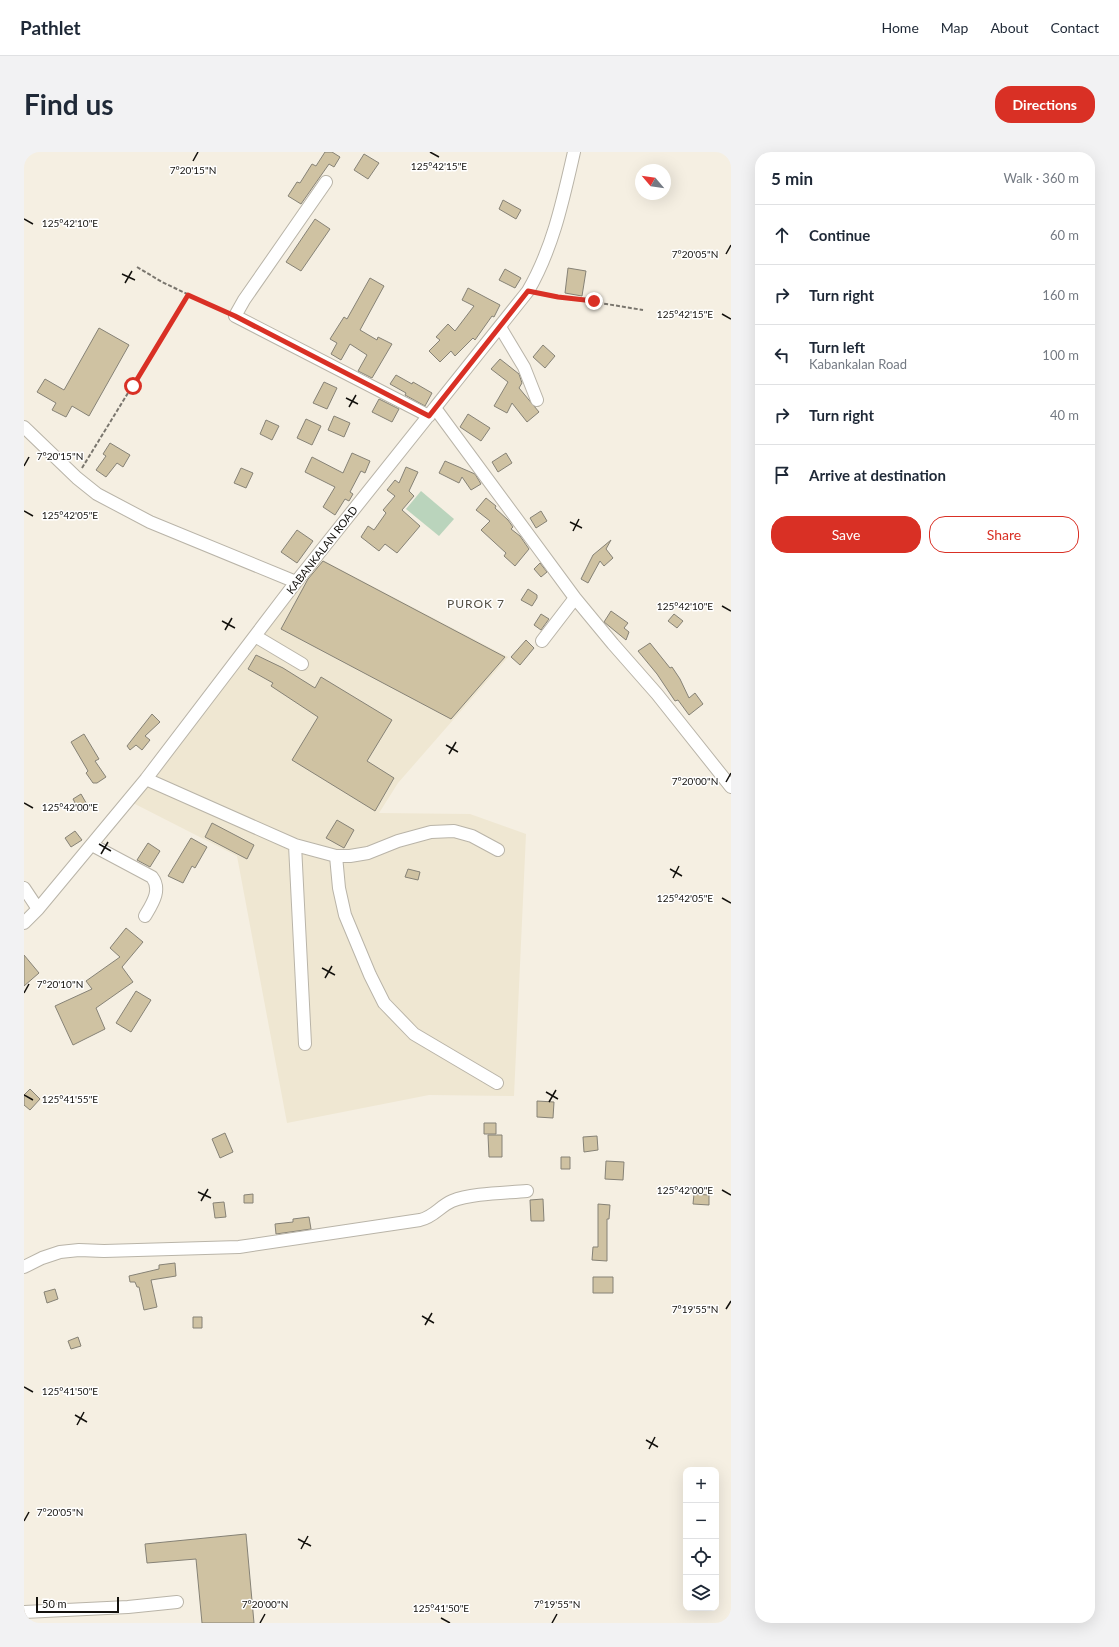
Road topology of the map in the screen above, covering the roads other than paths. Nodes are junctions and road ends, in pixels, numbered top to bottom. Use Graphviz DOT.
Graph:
graph roads {
  1 [pos="574,152"];
  2 [pos="326,182"];
  3 [pos="500,327"];
  4 [pos="537,400"];
  5 [pos="432,412"];
  6 [pos="24,428"];
  7 [pos="296,582"];
  8 [pos="575,598"];
  9 [pos="256,636"];
  10 [pos="542,641"];
  11 [pos="302,664"];
  12 [pos="146,779"];
  13 [pos="731,787"];
  14 [pos="92,844"];
  15 [pos="295,845"];
  16 [pos="498,850"];
  17 [pos="336,856"];
  18 [pos="24,888"];
  19 [pos="38,909"];
  20 [pos="145,916"];
  21 [pos="24,923"];
  22 [pos="306,1044"];
  23 [pos="497,1083"];
  24 [pos="527,1190"];
  25 [pos="24,1267"];
  26 [pos="177,1602"];
  27 [pos="24,1612"];
  1 -- 3 [label="street, KABANKALAN ROAD"];
  2 -- 5 [label="street"];
  3 -- 4 [label="street"];
  3 -- 5 [label="street, KABANKALAN ROAD"];
  5 -- 7 [label="street, KABANKALAN ROAD"];
  5 -- 8 [label="street"];
  6 -- 7 [label="street"];
  7 -- 9 [label="street, KABANKALAN ROAD"];
  8 -- 10 [label="street"];
  8 -- 13 [label="street"];
  9 -- 11 [label="street"];
  9 -- 12 [label="street, KABANKALAN ROAD"];
  12 -- 14 [label="street, KABANKALAN ROAD"];
  12 -- 15 [label="street"];
  14 -- 19 [label="street, KABANKALAN ROAD"];
  14 -- 20 [label="street"];
  15 -- 17 [label="street"];
  15 -- 22 [label="street"];
  16 -- 17 [label="street"];
  17 -- 23 [label="street"];
  18 -- 19 [label="street"];
  19 -- 21 [label="street, KABANKALAN ROAD"];
  24 -- 25 [label="street"];
  26 -- 27 [label="street"];
}
